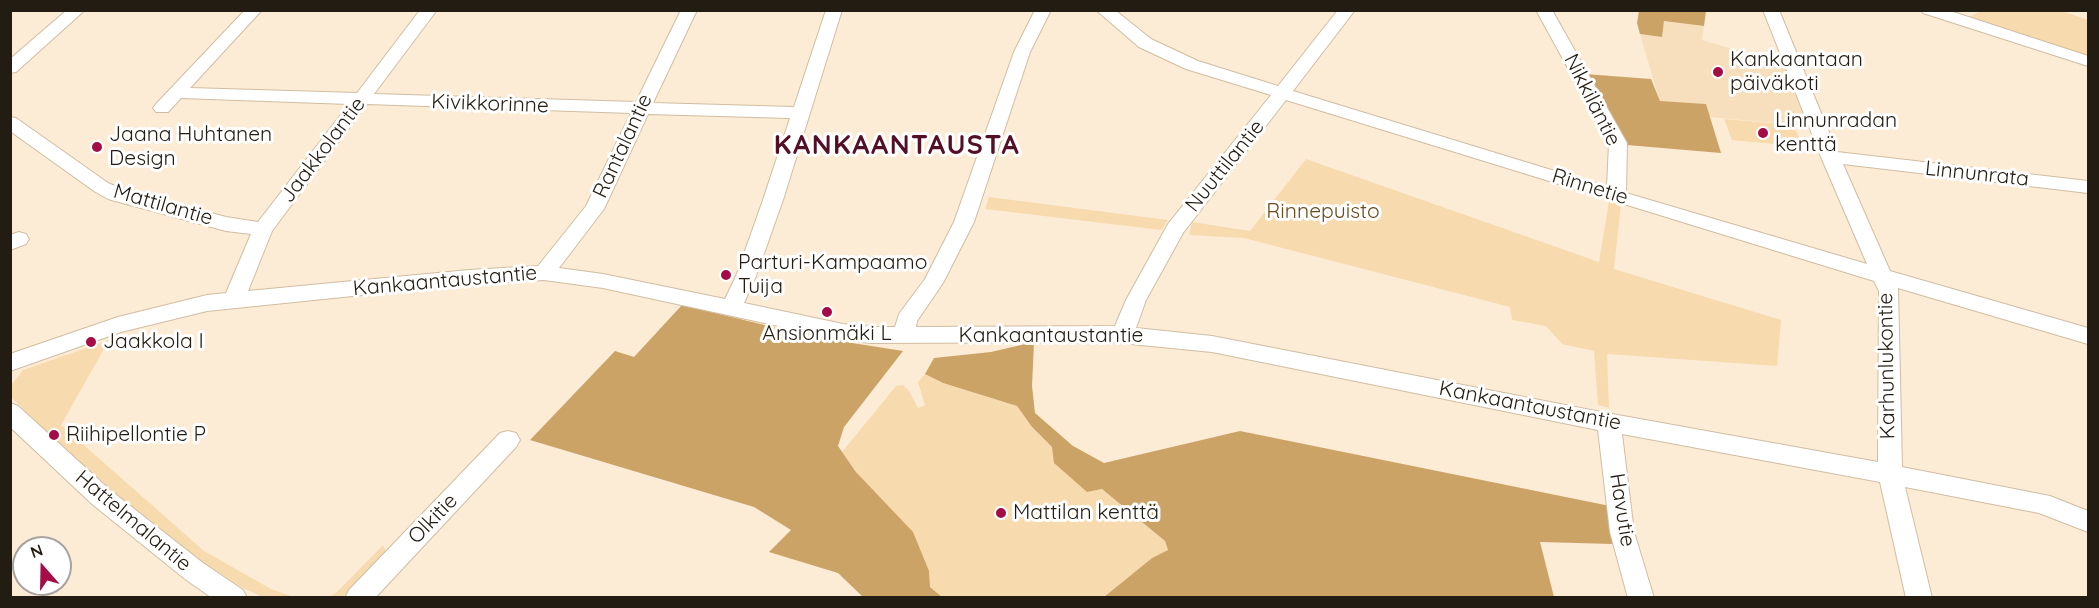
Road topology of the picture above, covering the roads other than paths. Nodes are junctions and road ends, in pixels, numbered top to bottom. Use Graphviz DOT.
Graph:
graph roads {
  1 [pos="77,10"];
  2 [pos="254,10"];
  3 [pos="429,10"];
  4 [pos="688,10"];
  5 [pos="834,10"];
  6 [pos="1043,10"];
  7 [pos="1104,10"];
  8 [pos="1347,10"];
  9 [pos="1544,10"];
  10 [pos="1771,10"];
  11 [pos="1929,10"];
  12 [pos="2088,61"];
  13 [pos="10,68"];
  14 [pos="177,93"];
  15 [pos="1282,94"];
  16 [pos="361,100"];
  17 [pos="162,108"];
  18 [pos="640,108"];
  19 [pos="802,113"];
  20 [pos="10,122"];
  21 [pos="1830,157"];
  22 [pos="2088,187"];
  23 [pos="1616,195"];
  24 [pos="263,229"];
  25 [pos="544,273"];
  26 [pos="1882,275"];
  27 [pos="234,299"];
  28 [pos="731,308"];
  29 [pos="1123,334"];
  30 [pos="904,335"];
  31 [pos="2088,336"];
  32 [pos="10,363"];
  33 [pos="10,412"];
  34 [pos="1609,422"];
  35 [pos="508,440"];
  36 [pos="1890,474"];
  37 [pos="2088,522"];
  38 [pos="234,597"];
  39 [pos="358,597"];
  40 [pos="1641,597"];
  41 [pos="1918,597"];
  1 -- 13 [label="street"];
  2 -- 14 [label="street"];
  3 -- 16 [label="street, Jaakkolantie"];
  4 -- 18 [label="street, Rantalantie"];
  5 -- 19 [label="street"];
  6 -- 30 [label="street"];
  7 -- 15 [label="street, Rinnetie"];
  8 -- 15 [label="street, Nuuttilantie"];
  9 -- 23 [label="street, Nikkiläntie"];
  10 -- 21 [label="street, Karhunlukontie"];
  11 -- 12 [label="street"];
  14 -- 16 [label="street, Kivikkorinne"];
  14 -- 17 [label="street"];
  15 -- 23 [label="street, Rinnetie"];
  15 -- 29 [label="street, Nuuttilantie"];
  16 -- 18 [label="street, Kivikkorinne"];
  16 -- 24 [label="street, Jaakkolantie"];
  18 -- 19 [label="street, Kivikkorinne"];
  18 -- 25 [label="street, Rantalantie"];
  19 -- 28 [label="street"];
  20 -- 24 [label="street, Mattilantie"];
  21 -- 22 [label="street, Linnunrata"];
  21 -- 26 [label="street, Karhunlukontie"];
  23 -- 26 [label="street, Rinnetie"];
  24 -- 27 [label="street, Jaakkolantie"];
  25 -- 27 [label="street, Kankaantaustantie"];
  25 -- 28 [label="street, Kankaantaustantie"];
  26 -- 31 [label="street, Rinnetie"];
  26 -- 36 [label="street, Karhunlukontie"];
  27 -- 32 [label="street, Kankaantaustantie"];
  28 -- 30 [label="street, Kankaantaustantie"];
  29 -- 30 [label="street, Kankaantaustantie"];
  29 -- 34 [label="street, Kankaantaustantie"];
  33 -- 38 [label="street, Hattelmalantie"];
  34 -- 36 [label="street, Kankaantaustantie"];
  34 -- 40 [label="street, Havutie"];
  35 -- 39 [label="street, Olkitie"];
  36 -- 37 [label="street, Kankaantaustantie"];
  36 -- 41 [label="street, Karhunlukontie"];
}
